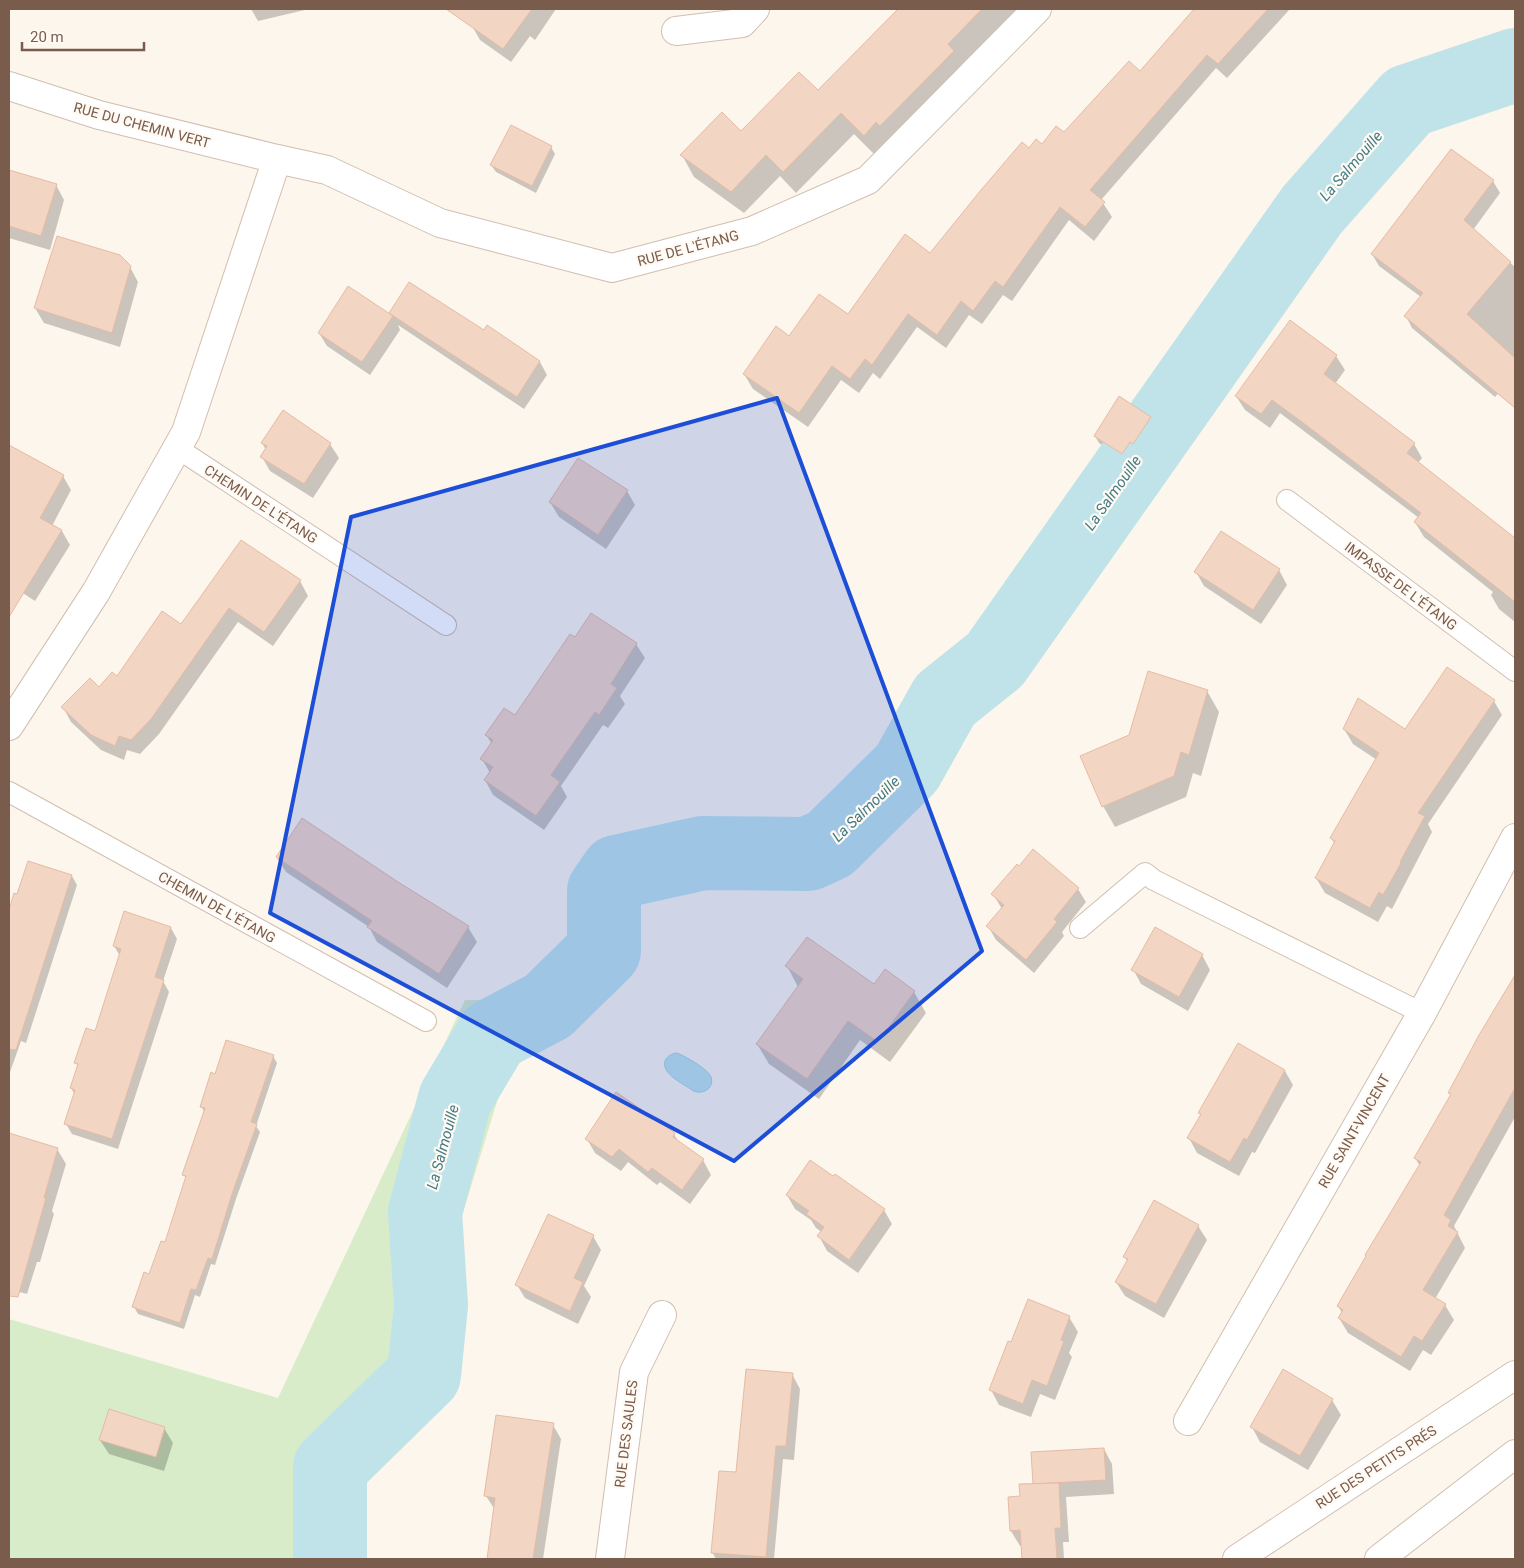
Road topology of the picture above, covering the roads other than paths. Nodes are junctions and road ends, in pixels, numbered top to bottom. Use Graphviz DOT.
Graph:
graph roads {
  1 [pos="755,9"];
  2 [pos="1037,9"];
  3 [pos="676,31"];
  4 [pos="9,86"];
  5 [pos="276,159"];
  6 [pos="177,448"];
  7 [pos="1287,500"];
  8 [pos="446,625"];
  9 [pos="1515,672"];
  10 [pos="9,726"];
  11 [pos="9,792"];
  12 [pos="1515,838"];
  13 [pos="1080,928"];
  14 [pos="1422,1013"];
  15 [pos="426,1021"];
  16 [pos="662,1315"];
  17 [pos="1515,1375"];
  18 [pos="1188,1421"];
  19 [pos="1515,1454"];
  20 [pos="610,1559"];
  21 [pos="1237,1559"];
  22 [pos="1380,1559"];
  1 -- 3 [label="street"];
  2 -- 5 [label="street, RUE DE L'ÉTANG"];
  4 -- 5 [label="street, RUE DU CHEMIN VERT"];
  5 -- 6 [label="street"];
  6 -- 8 [label="lane, CHEMIN DE L'ÉTANG"];
  6 -- 10 [label="street"];
  7 -- 9 [label="lane, IMPASSE DE L'ÉTANG"];
  11 -- 15 [label="lane, CHEMIN DE L'ÉTANG"];
  12 -- 14 [label="street, RUE SAINT-VINCENT"];
  13 -- 14 [label="lane"];
  14 -- 18 [label="street, RUE SAINT-VINCENT"];
  16 -- 20 [label="street, RUE DES SAULES"];
  17 -- 21 [label="street, RUE DES PETITS PRÉS"];
  19 -- 22 [label="street"];
}
